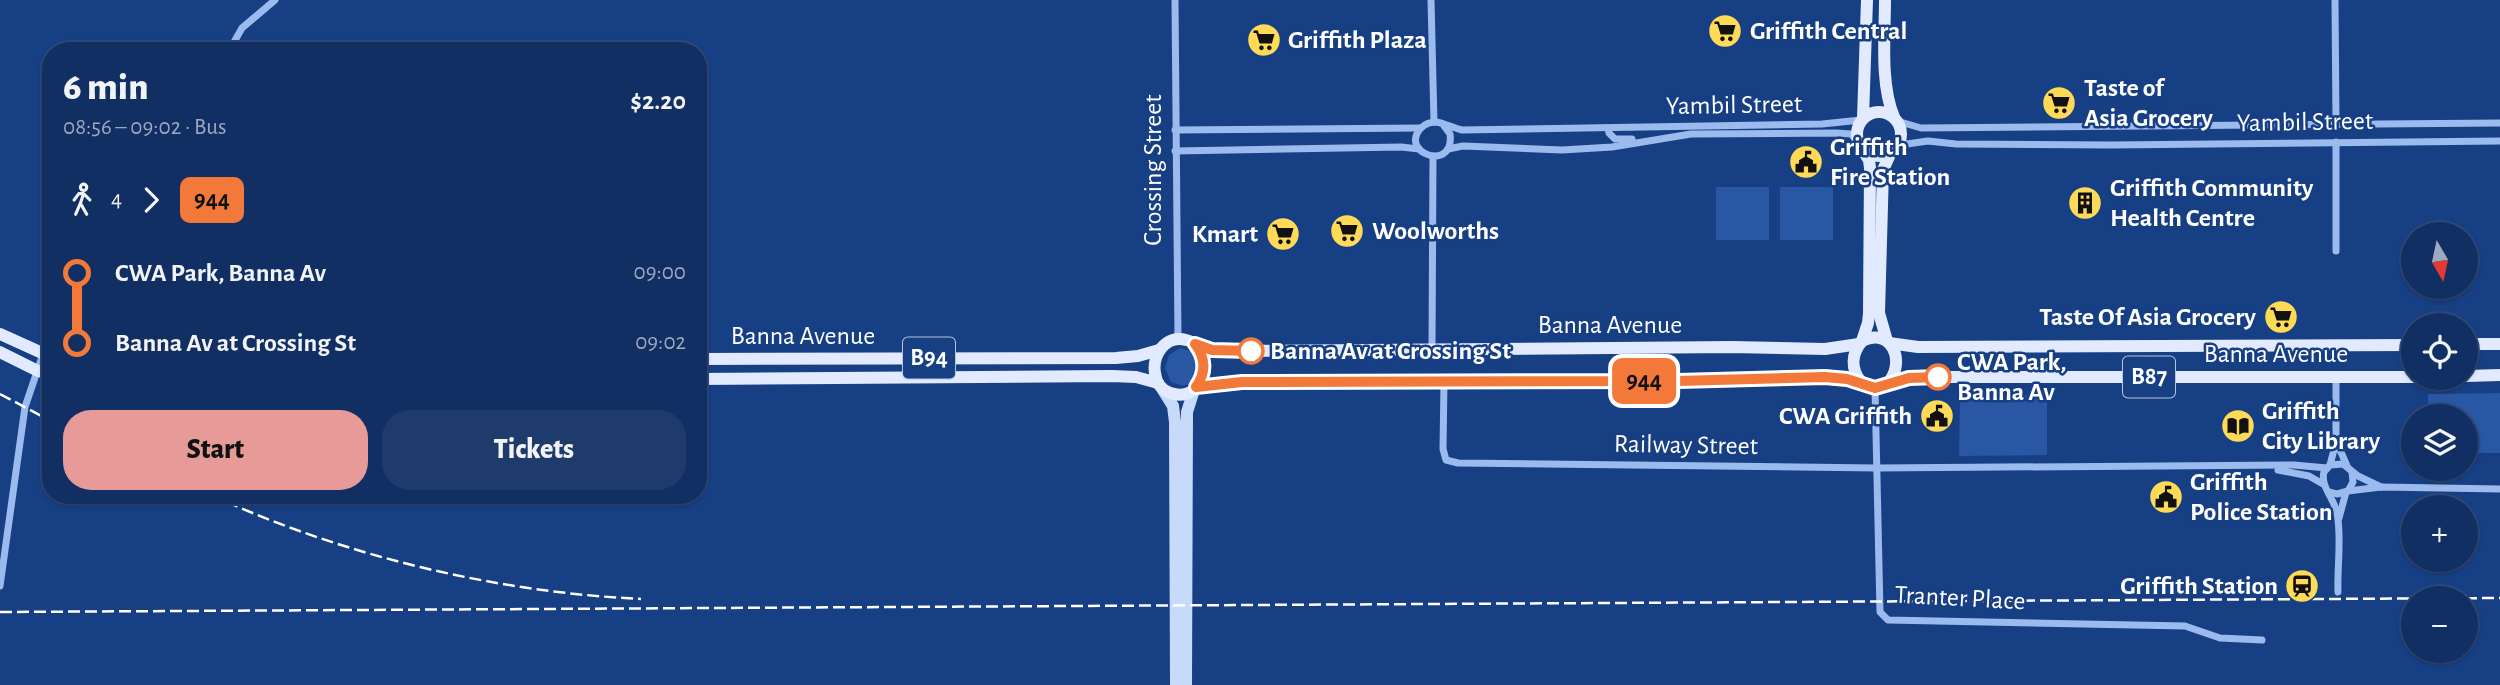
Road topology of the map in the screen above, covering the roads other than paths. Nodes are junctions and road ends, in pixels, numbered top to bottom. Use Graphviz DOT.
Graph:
graph roads {
  1 [pos="275,0"];
  2 [pos="1175,0"];
  3 [pos="1431,0"];
  4 [pos="1867,0"];
  5 [pos="1885,0"];
  6 [pos="2335,0"];
  7 [pos="234,42"];
  8 [pos="1862,119"];
  9 [pos="1895,119"];
  10 [pos="1434,122"];
  11 [pos="2500,123"];
  12 [pos="2336,124"];
  13 [pos="1444,125"];
  14 [pos="2111,126"];
  15 [pos="1420,128"];
  16 [pos="1608,129"];
  17 [pos="1175,130"];
  18 [pos="1671,139"];
  19 [pos="2500,141"];
  20 [pos="2336,142"];
  21 [pos="1859,144"];
  22 [pos="2111,145"];
  23 [pos="1419,149"];
  24 [pos="1448,149"];
  25 [pos="1175,151"];
  26 [pos="1893,151"];
  27 [pos="1433,156"];
  28 [pos="2336,251"];
  29 [pos="0,334"];
  30 [pos="1178,339"];
  31 [pos="1888,342"];
  32 [pos="1860,343"];
  33 [pos="1195,344"];
  34 [pos="2478,344"];
  35 [pos="2500,344"];
  36 [pos="2401,345"];
  37 [pos="1433,349"];
  38 [pos="1159,350"];
  39 [pos="0,352"];
  40 [pos="42,353"];
  41 [pos="707,359"];
  42 [pos="42,363"];
  43 [pos="37,371"];
  44 [pos="42,372"];
  45 [pos="2500,375"];
  46 [pos="2478,376"];
  47 [pos="2401,377"];
  48 [pos="2336,378"];
  49 [pos="707,379"];
  50 [pos="1444,382"];
  51 [pos="1861,383"];
  52 [pos="1881,386"];
  53 [pos="1161,387"];
  54 [pos="1195,389"];
  55 [pos="2336,442"];
  56 [pos="2329,466"];
  57 [pos="2256,467"];
  58 [pos="1877,468"];
  59 [pos="2349,468"];
  60 [pos="2323,484"];
  61 [pos="2381,487"];
  62 [pos="2500,489"];
  63 [pos="2347,491"];
  64 [pos="2329,492"];
  65 [pos="2338,522"];
  66 [pos="3,530"];
  67 [pos="0,586"];
  68 [pos="2338,592"];
  69 [pos="2262,640"];
  70 [pos="1175,685"];
  71 [pos="1186,685"];
  1 -- 7 [label="street"];
  2 -- 17 [label="street, Crossing Street"];
  3 -- 10 [label="street"];
  4 -- 8 [label="main road"];
  5 -- 9 [label="main road"];
  6 -- 12 [label="street"];
  8 -- 9 [label="main road"];
  8 -- 16 [label="street, Yambil Street"];
  8 -- 21 [label="main road"];
  9 -- 14 [label="street, Yambil Street"];
  9 -- 26 [label="main road"];
  10 -- 13 [label="street"];
  10 -- 15 [label="street"];
  11 -- 12 [label="street, Yambil Street"];
  12 -- 14 [label="street, Yambil Street"];
  13 -- 16 [label="street, Yambil Street"];
  13 -- 24 [label="street"];
  14 -- 22 [label="street"];
  15 -- 17 [label="street"];
  15 -- 23 [label="street"];
  16 -- 18 [label="street, Yambil Street"];
  17 -- 25 [label="street, Crossing Street"];
  18 -- 21 [label="street, Yambil Street"];
  18 -- 24 [label="street, Yambil Street"];
  19 -- 20 [label="street, Yambil Street"];
  20 -- 22 [label="street, Yambil Street"];
  20 -- 28 [label="street"];
  21 -- 26 [label="main road"];
  21 -- 32 [label="main road"];
  22 -- 26 [label="street, Yambil Street"];
  23 -- 25 [label="street"];
  23 -- 27 [label="street"];
  24 -- 27 [label="street"];
  25 -- 30 [label="street, Crossing Street"];
  26 -- 31 [label="main road"];
  27 -- 37 [label="street"];
  29 -- 40 [label="main road"];
  30 -- 33 [label="main road"];
  30 -- 38 [label="main road, B94"];
  31 -- 32 [label="main road, B87"];
  31 -- 36 [label="main road, Banna Avenue / B87"];
  31 -- 52 [label="main road"];
  32 -- 37 [label="main road, Banna Avenue"];
  32 -- 51 [label="main road"];
  33 -- 37 [label="main road, Banna Avenue"];
  33 -- 54 [label="main road"];
  34 -- 35 [label="main road"];
  38 -- 41 [label="main road, Banna Avenue / B94"];
  38 -- 53 [label="main road"];
  39 -- 43 [label="main road"];
  42 -- 43 [label="street"];
  43 -- 44 [label="main road"];
  43 -- 66 [label="street"];
  45 -- 46 [label="main road"];
  47 -- 48 [label="main road, Banna Avenue / B87"];
  48 -- 52 [label="main road, Banna Avenue / B87"];
  48 -- 55 [label="street"];
  49 -- 53 [label="main road, Banna Avenue / B94"];
  50 -- 51 [label="main road, B94"];
  50 -- 54 [label="main road, B94"];
  50 -- 58 [label="street, Railway Street"];
  51 -- 52 [label="main road"];
  52 -- 58 [label="street, Tranter Place"];
  53 -- 54 [label="main road, B94"];
  53 -- 70 [label="main road"];
  54 -- 71 [label="main road"];
  55 -- 56 [label="street"];
  55 -- 59 [label="street"];
  56 -- 57 [label="street, Railway Street"];
  56 -- 59 [label="street"];
  56 -- 60 [label="street"];
  57 -- 58 [label="street, Railway Street"];
  57 -- 60 [label="street, Railway Street"];
  58 -- 69 [label="street, Tranter Place"];
  59 -- 61 [label="street"];
  59 -- 63 [label="street"];
  60 -- 64 [label="street"];
  61 -- 62 [label="street"];
  61 -- 63 [label="street"];
  63 -- 64 [label="street"];
  63 -- 65 [label="street"];
  64 -- 65 [label="street"];
  65 -- 68 [label="street"];
  66 -- 67 [label="street"];
}
